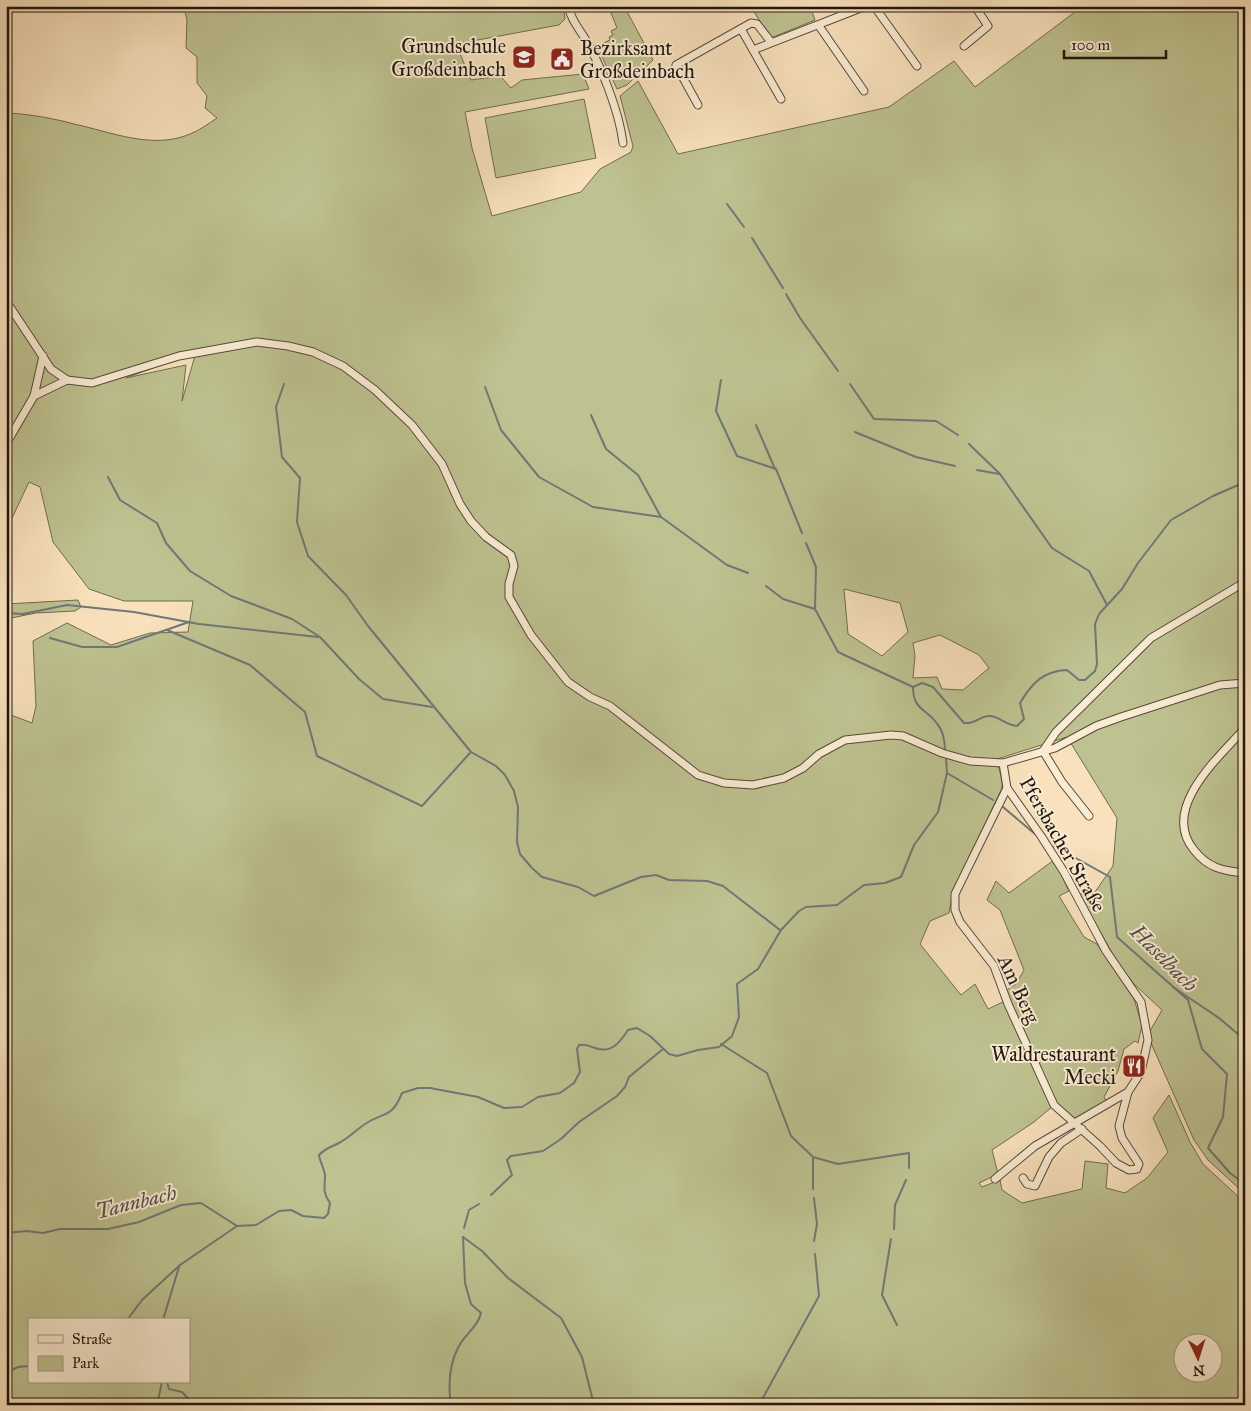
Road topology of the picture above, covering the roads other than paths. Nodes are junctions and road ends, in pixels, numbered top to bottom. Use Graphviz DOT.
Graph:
graph roads {
  1 [pos="568,6"];
  2 [pos="866,6"];
  3 [pos="874,6"];
  4 [pos="976,7"];
  5 [pos="819,26"];
  6 [pos="741,29"];
  7 [pos="771,42"];
  8 [pos="964,46"];
  9 [pos="753,50"];
  10 [pos="918,66"];
  11 [pos="864,91"];
  12 [pos="782,99"];
  13 [pos="698,105"];
  14 [pos="623,143"];
  15 [pos="6,301"];
  16 [pos="43,356"];
  17 [pos="67,380"];
  18 [pos="34,396"];
  19 [pos="6,444"];
  20 [pos="1245,582"];
  21 [pos="1245,683"];
  22 [pos="1245,728"];
  23 [pos="1043,750"];
  24 [pos="1002,763"];
  25 [pos="1007,788"];
  26 [pos="1089,816"];
  27 [pos="1245,873"];
  28 [pos="1128,1092"];
  29 [pos="1075,1124"];
  30 [pos="1082,1129"];
  31 [pos="1022,1178"];
  32 [pos="995,1179"];
  1 -- 14 [label="street"];
  2 -- 5 [label="street"];
  3 -- 10 [label="street"];
  4 -- 8 [label="street"];
  5 -- 7 [label="street"];
  5 -- 11 [label="street"];
  6 -- 7 [label="street"];
  6 -- 9 [label="street"];
  6 -- 13 [label="street"];
  7 -- 9 [label="street"];
  9 -- 12 [label="street"];
  15 -- 16 [label="street"];
  16 -- 17 [label="street"];
  16 -- 18 [label="street"];
  17 -- 18 [label="street"];
  17 -- 24 [label="street"];
  18 -- 19 [label="street"];
  20 -- 23 [label="street"];
  21 -- 23 [label="street"];
  22 -- 27 [label="street"];
  23 -- 24 [label="street"];
  23 -- 26 [label="street"];
  24 -- 25 [label="street, Pfersbacher Straße"];
  25 -- 28 [label="street, Pfersbacher Straße"];
  25 -- 29 [label="street, Am Berg"];
  28 -- 29 [label="street, Pfersbacher Straße"];
  28 -- 30 [label="street, Am Berg"];
  29 -- 30 [label="street, Am Berg"];
  29 -- 32 [label="street, Pfersbacher Straße"];
  30 -- 31 [label="street"];
}
